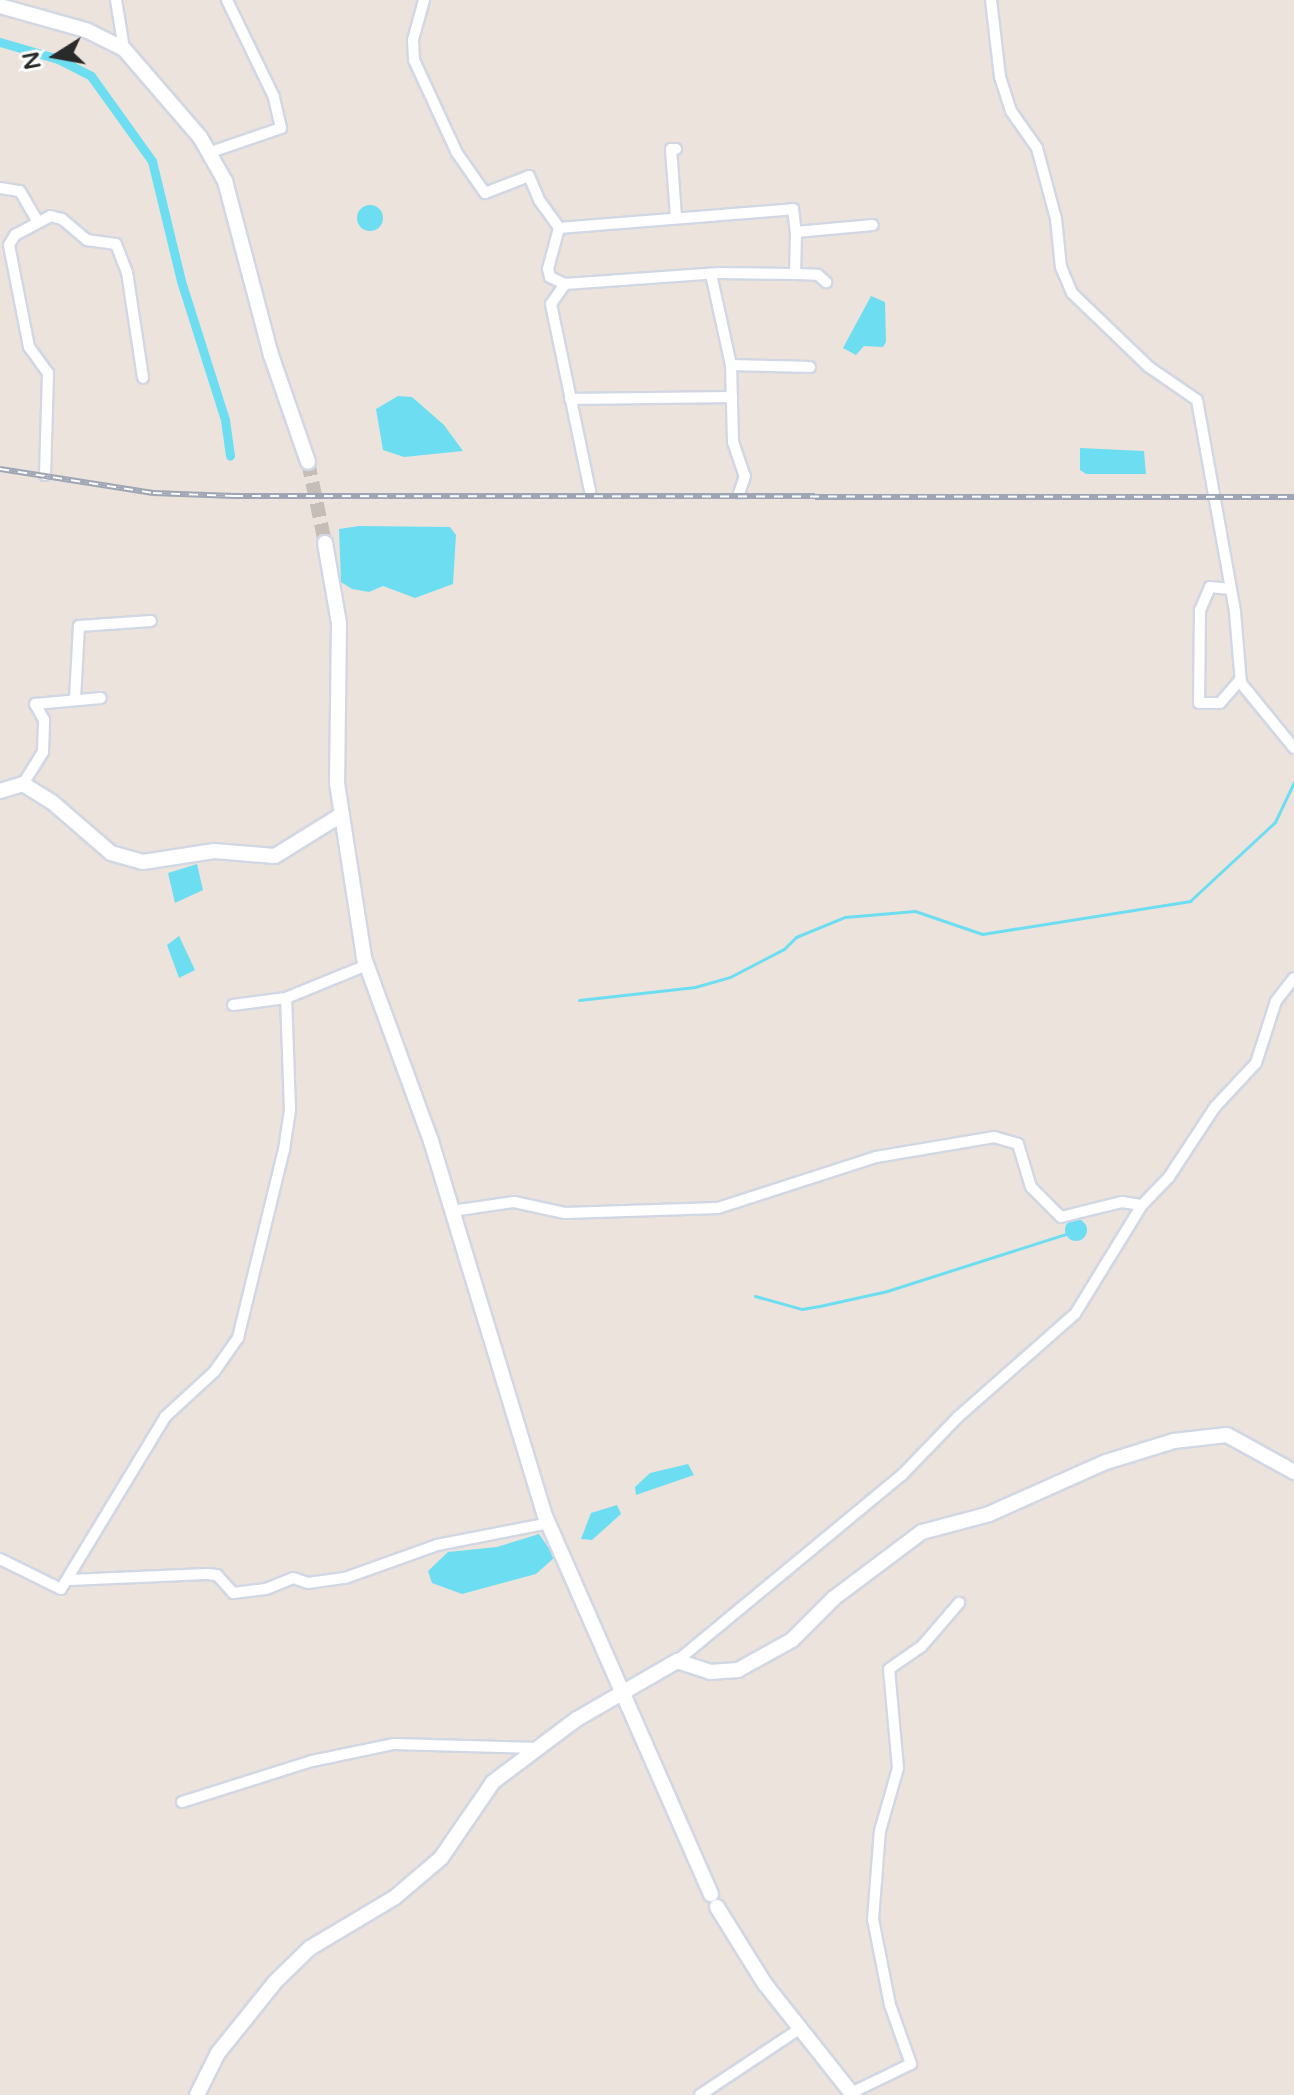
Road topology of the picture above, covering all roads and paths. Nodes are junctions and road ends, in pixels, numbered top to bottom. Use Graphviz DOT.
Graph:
graph roads {
  1 [pos="116,0"];
  2 [pos="227,0"];
  3 [pos="424,0"];
  4 [pos="991,0"];
  5 [pos="0,6"];
  6 [pos="124,49"];
  7 [pos="676,149"];
  8 [pos="211,152"];
  9 [pos="0,188"];
  10 [pos="676,217"];
  11 [pos="37,221"];
  12 [pos="873,225"];
  13 [pos="559,228"];
  14 [pos="796,232"];
  15 [pos="711,274"];
  16 [pos="795,274"];
  17 [pos="826,282"];
  18 [pos="565,284"];
  19 [pos="731,365"];
  20 [pos="810,367"];
  21 [pos="143,378"];
  22 [pos="732,397"];
  23 [pos="570,399"];
  24 [pos="308,462"];
  25 [pos="45,475"];
  26 [pos="590,491"];
  27 [pos="739,493"];
  28 [pos="325,543"];
  29 [pos="1230,589"];
  30 [pos="151,621"];
  31 [pos="1240,680"];
  32 [pos="101,698"];
  33 [pos="75,699"];
  34 [pos="1294,748"];
  35 [pos="23,784"];
  36 [pos="0,791"];
  37 [pos="341,815"];
  38 [pos="367,965"];
  39 [pos="1294,978"];
  40 [pos="286,998"];
  41 [pos="233,1005"];
  42 [pos="1142,1205"];
  43 [pos="452,1211"];
  44 [pos="1294,1472"];
  45 [pos="549,1523"];
  46 [pos="0,1559"];
  47 [pos="69,1580"];
  48 [pos="959,1603"];
  49 [pos="677,1661"];
  50 [pos="621,1693"];
  51 [pos="538,1748"];
  52 [pos="182,1802"];
  53 [pos="798,2030"];
  54 [pos="852,2094"];
  55 [pos="197,2095"];
  56 [pos="700,2095"];
  1 -- 6 [label="street"];
  2 -- 8 [label="street"];
  3 -- 13 [label="street"];
  4 -- 29 [label="street"];
  5 -- 6 [label="street"];
  6 -- 8 [label="street"];
  7 -- 10 [label="street"];
  8 -- 24 [label="street"];
  9 -- 11 [label="street"];
  10 -- 13 [label="street"];
  10 -- 14 [label="street"];
  11 -- 21 [label="street"];
  11 -- 25 [label="street"];
  12 -- 14 [label="street"];
  13 -- 18 [label="street"];
  14 -- 16 [label="street"];
  15 -- 16 [label="street"];
  15 -- 18 [label="street"];
  15 -- 19 [label="street"];
  16 -- 17 [label="street"];
  18 -- 23 [label="street"];
  19 -- 20 [label="street"];
  19 -- 22 [label="street"];
  22 -- 23 [label="street"];
  22 -- 27 [label="street"];
  23 -- 26 [label="street"];
  28 -- 37 [label="street"];
  29 -- 31 [label="street"];
  29 -- 31 [label="street"];
  30 -- 33 [label="street"];
  31 -- 34 [label="street"];
  32 -- 33 [label="street"];
  33 -- 35 [label="street"];
  35 -- 36 [label="street"];
  35 -- 37 [label="street"];
  37 -- 38 [label="street"];
  38 -- 40 [label="street"];
  38 -- 43 [label="street"];
  39 -- 42 [label="street"];
  40 -- 41 [label="street"];
  40 -- 47 [label="street"];
  42 -- 43 [label="street"];
  42 -- 49 [label="street"];
  43 -- 45 [label="street"];
  44 -- 49 [label="street"];
  45 -- 47 [label="street"];
  45 -- 50 [label="street"];
  46 -- 47 [label="street"];
  48 -- 54 [label="street"];
  49 -- 50 [label="street"];
  50 -- 51 [label="street"];
  50 -- 53 [label="street"];
  51 -- 52 [label="street"];
  51 -- 55 [label="street"];
  53 -- 54 [label="street"];
  53 -- 56 [label="street"];
}
